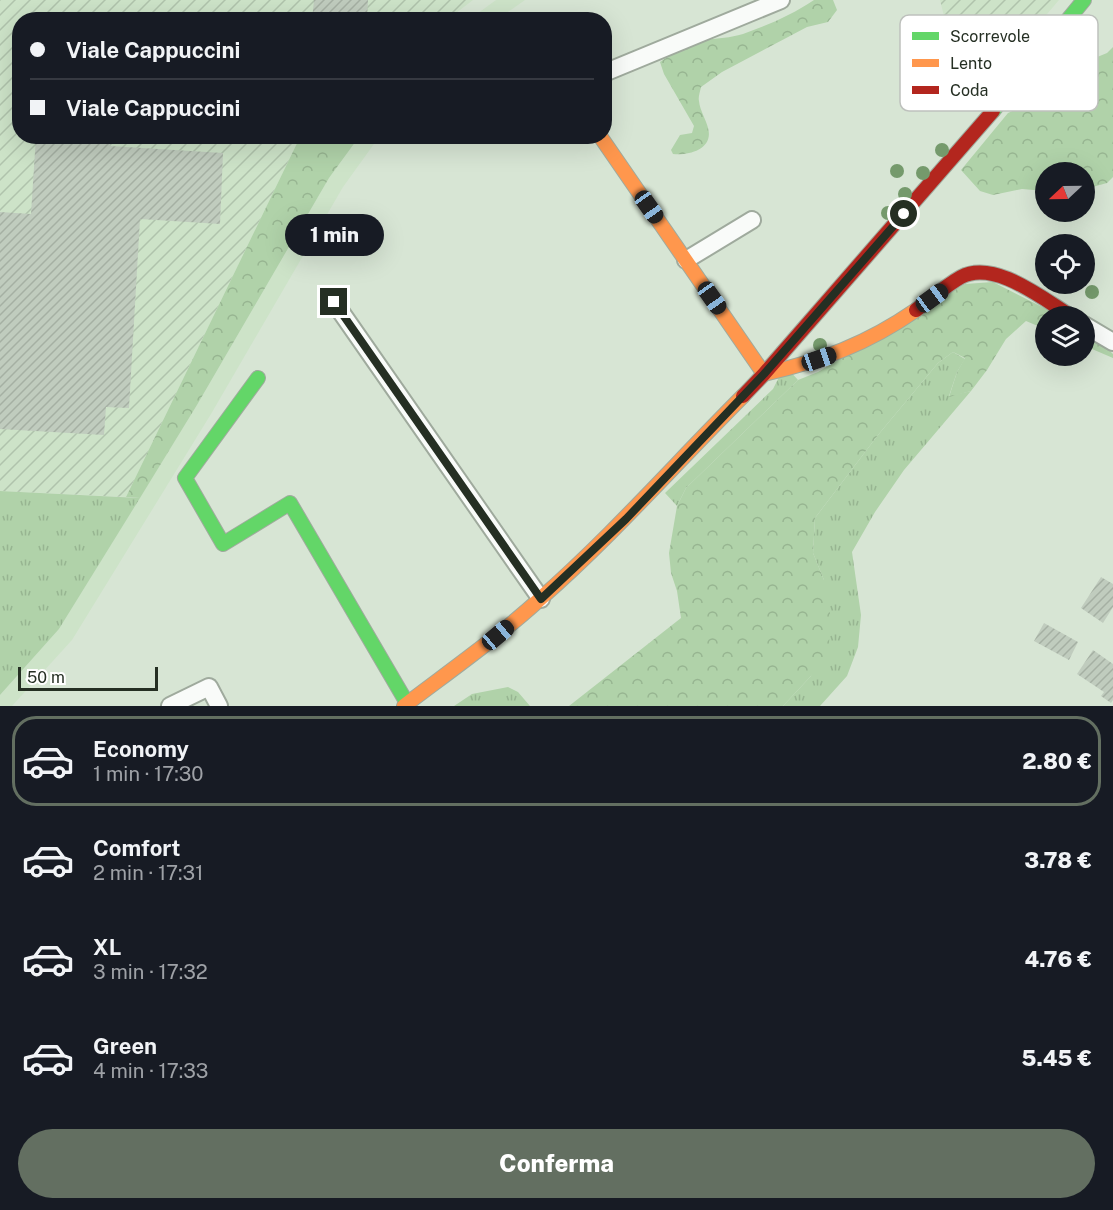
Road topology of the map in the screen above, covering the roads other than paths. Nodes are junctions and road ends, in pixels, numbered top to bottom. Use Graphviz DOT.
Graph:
graph roads {
  1 [pos="781,0"];
  2 [pos="1084,0"];
  3 [pos="1072,15"];
  4 [pos="612,70"];
  5 [pos="993,111"];
  6 [pos="606,144"];
  7 [pos="752,220"];
  8 [pos="686,260"];
  9 [pos="334,302"];
  10 [pos="1054,306"];
  11 [pos="1095,331"];
  12 [pos="1113,342"];
  13 [pos="764,374"];
  14 [pos="258,378"];
  15 [pos="541,599"];
  16 [pos="405,705"];
  17 [pos="170,706"];
  18 [pos="219,706"];
  1 -- 4 [label="street"];
  2 -- 3 [label="street"];
  5 -- 13 [label="street"];
  6 -- 8 [label="street"];
  7 -- 8 [label="street"];
  8 -- 13 [label="street"];
  9 -- 15 [label="street"];
  10 -- 13 [label="street"];
  11 -- 12 [label="street"];
  13 -- 15 [label="street"];
  14 -- 16 [label="street"];
  15 -- 16 [label="street"];
  17 -- 18 [label="street"];
}
